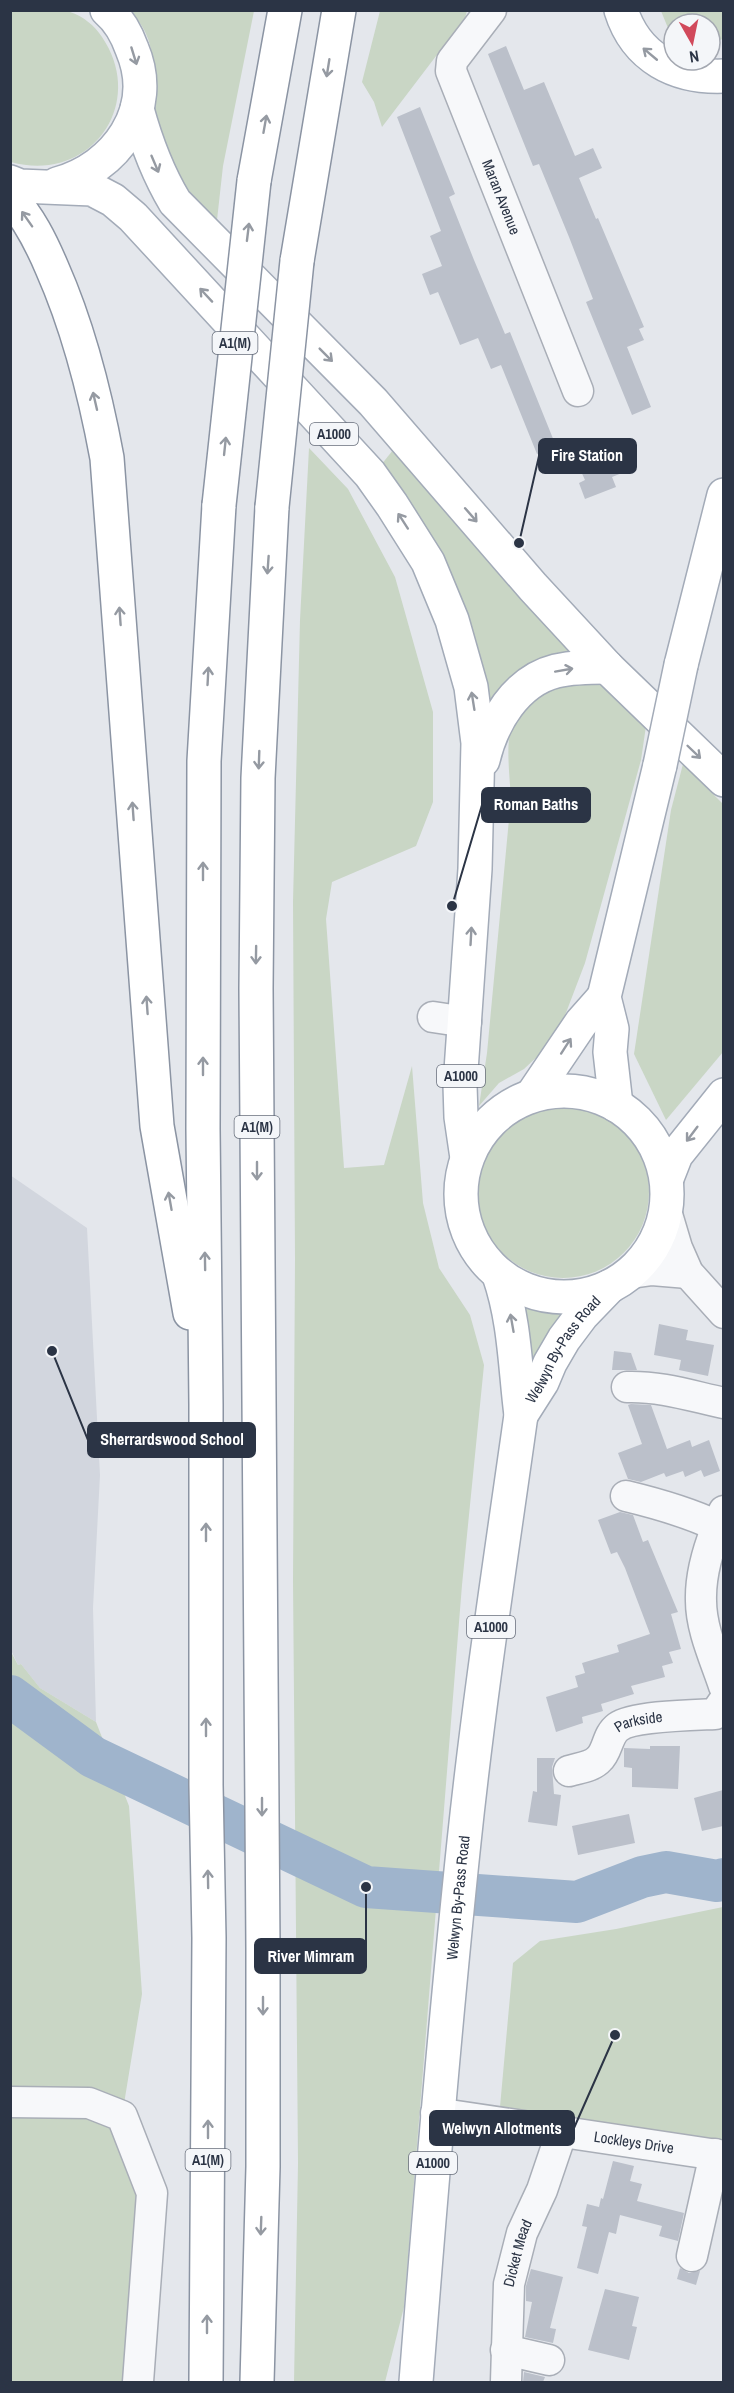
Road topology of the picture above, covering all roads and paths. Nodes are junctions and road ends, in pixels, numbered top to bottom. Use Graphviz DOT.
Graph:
graph roads {
  1 [pos="107,10"];
  2 [pos="285,10"];
  3 [pos="339,10"];
  4 [pos="491,10"];
  5 [pos="616,14"];
  6 [pos="723,76"];
  7 [pos="136,109"];
  8 [pos="10,182"];
  9 [pos="52,186"];
  10 [pos="10,197"];
  11 [pos="578,391"];
  12 [pos="723,495"];
  13 [pos="607,667"];
  14 [pos="478,780"];
  15 [pos="723,780"];
  16 [pos="604,997"];
  17 [pos="433,1017"];
  18 [pos="466,1022"];
  19 [pos="533,1094"];
  20 [pos="723,1095"];
  21 [pos="616,1105"];
  22 [pos="467,1158"];
  23 [pos="667,1178"];
  24 [pos="666,1212"];
  25 [pos="688,1273"];
  26 [pos="499,1275"];
  27 [pos="620,1280"];
  28 [pos="723,1313"];
  29 [pos="627,1387"];
  30 [pos="723,1403"];
  31 [pos="206,1404"];
  32 [pos="521,1415"];
  33 [pos="626,1496"];
  34 [pos="720,1519"];
  35 [pos="723,1686"];
  36 [pos="723,1701"];
  37 [pos="568,1771"];
  38 [pos="10,2102"];
  39 [pos="436,2113"];
  40 [pos="562,2131"];
  41 [pos="719,2155"];
  42 [pos="692,2256"];
  43 [pos="506,2350"];
  44 [pos="549,2360"];
  45 [pos="138,2382"];
  46 [pos="206,2382"];
  47 [pos="257,2382"];
  48 [pos="416,2382"];
  49 [pos="506,2382"];
  1 -- 7 [label="main road, one-way"];
  31 -- 2 [label="main road, A1(M), one-way, bridge"];
  3 -- 47 [label="main road, A1(M), one-way, bridge"];
  4 -- 11 [label="street, Maran Avenue"];
  6 -- 5 [label="main road, one-way"];
  7 -- 9 [label="main road"];
  7 -- 13 [label="main road, one-way"];
  8 -- 9 [label="main road"];
  14 -- 9 [label="main road, A1000, one-way"];
  31 -- 10 [label="main road, one-way"];
  12 -- 16 [label="main road, bridge"];
  14 -- 13 [label="main road, A1000, one-way"];
  13 -- 15 [label="main road, one-way"];
  18 -- 14 [label="main road, A1000, one-way"];
  19 -- 16 [label="main road, one-way"];
  16 -- 21 [label="main road"];
  17 -- 18 [label="street"];
  18 -- 22 [label="main road, A1000"];
  19 -- 21 [label="main road"];
  19 -- 22 [label="main road"];
  20 -- 23 [label="main road, one-way"];
  21 -- 23 [label="main road"];
  22 -- 26 [label="main road"];
  23 -- 24 [label="main road"];
  24 -- 25 [label="street"];
  24 -- 27 [label="main road"];
  25 -- 27 [label="street"];
  25 -- 28 [label="street"];
  26 -- 27 [label="main road"];
  32 -- 26 [label="main road, Welwyn By-Pass Road / A1000, one-way"];
  27 -- 32 [label="main road, Welwyn By-Pass Road / A1000"];
  29 -- 30 [label="street"];
  46 -- 31 [label="main road, A1(M), one-way"];
  32 -- 39 [label="main road, Welwyn By-Pass Road / A1000"];
  33 -- 34 [label="street"];
  34 -- 35 [label="street"];
  36 -- 37 [label="street, Parkside"];
  38 -- 45 [label="street"];
  39 -- 40 [label="street, Lockleys Drive"];
  39 -- 48 [label="main road, Welwyn By-Pass Road / A1000"];
  40 -- 41 [label="street, Lockleys Drive"];
  40 -- 43 [label="street, Dicket Mead"];
  41 -- 42 [label="street"];
  43 -- 44 [label="street"];
  43 -- 49 [label="street, Dicket Mead"];
}
